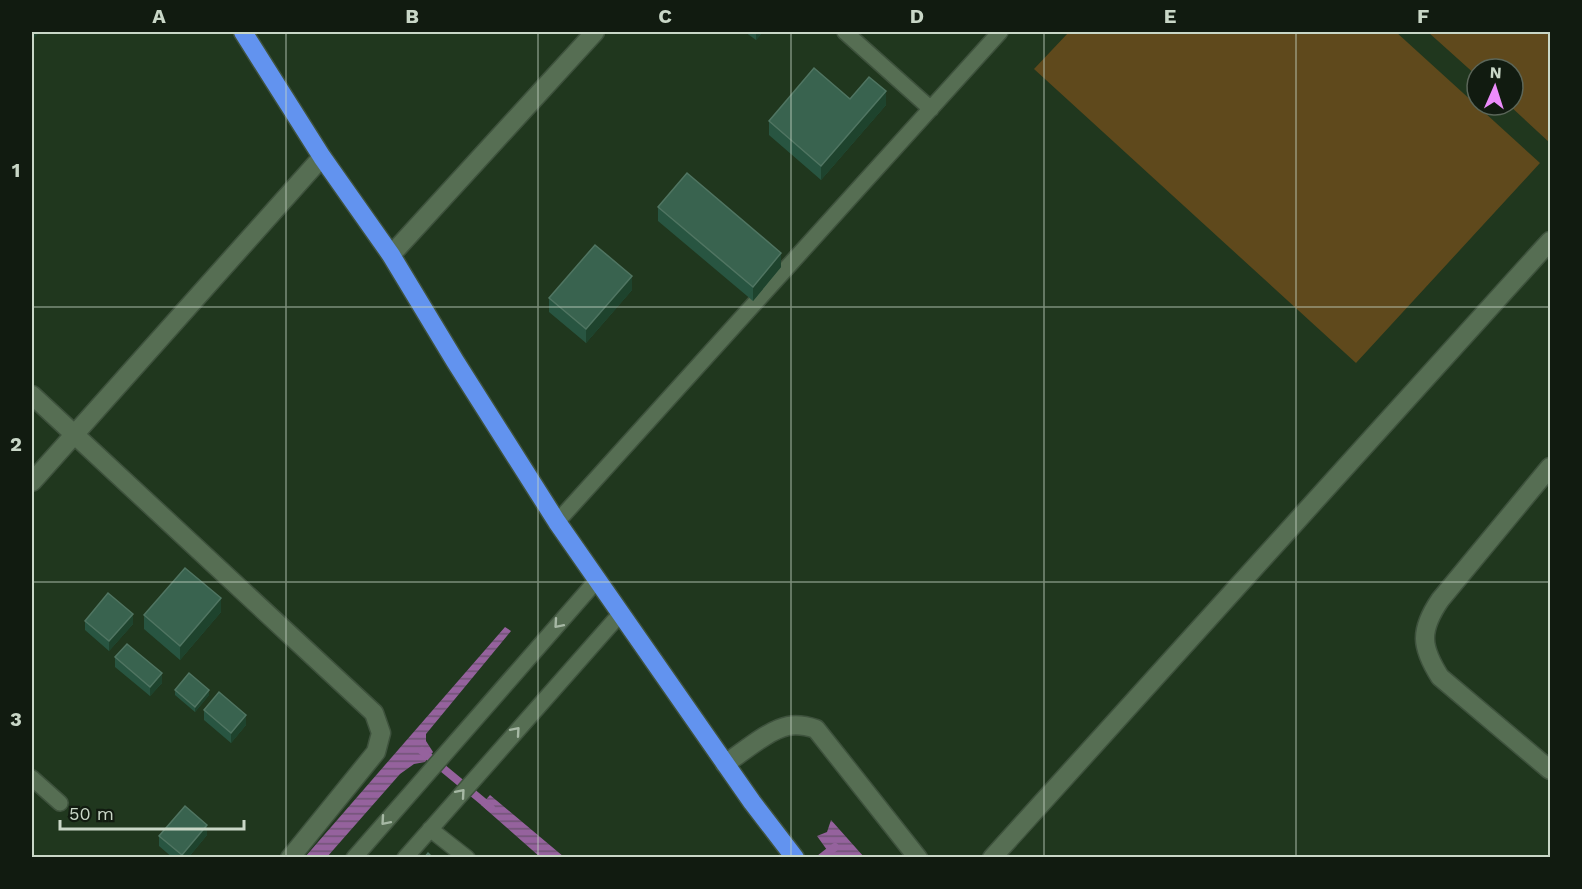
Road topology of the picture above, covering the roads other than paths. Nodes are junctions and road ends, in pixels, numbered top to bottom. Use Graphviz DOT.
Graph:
graph roads {
  1 [pos="243,32"];
  2 [pos="595,32"];
  3 [pos="845,32"];
  4 [pos="1000,32"];
  5 [pos="931,109"];
  6 [pos="322,157"];
  7 [pos="1551,241"];
  8 [pos="391,255"];
  9 [pos="32,394"];
  10 [pos="74,434"];
  11 [pos="1551,467"];
  12 [pos="32,482"];
  13 [pos="556,522"];
  14 [pos="597,580"];
  15 [pos="621,613"];
  16 [pos="725,764"];
  17 [pos="1551,770"];
  18 [pos="32,778"];
  19 [pos="60,803"];
  20 [pos="430,829"];
  21 [pos="290,858"];
  22 [pos="354,858"];
  23 [pos="405,858"];
  24 [pos="467,858"];
  25 [pos="795,858"];
  26 [pos="918,858"];
  27 [pos="993,858"];
  1 -- 6 [label="highway"];
  2 -- 8 [label="street"];
  3 -- 5 [label="lane"];
  4 -- 5 [label="lane"];
  5 -- 13 [label="lane"];
  6 -- 8 [label="highway"];
  6 -- 10 [label="street"];
  7 -- 27 [label="street"];
  8 -- 13 [label="highway"];
  9 -- 10 [label="street"];
  10 -- 12 [label="street"];
  10 -- 21 [label="street"];
  11 -- 17 [label="street"];
  13 -- 14 [label="highway"];
  14 -- 15 [label="highway"];
  14 -- 22 [label="lane, one-way"];
  15 -- 16 [label="highway"];
  20 -- 15 [label="lane, one-way"];
  16 -- 25 [label="highway"];
  16 -- 26 [label="street"];
  18 -- 19 [label="lane"];
  20 -- 23 [label="lane"];
  20 -- 24 [label="lane"];
}
